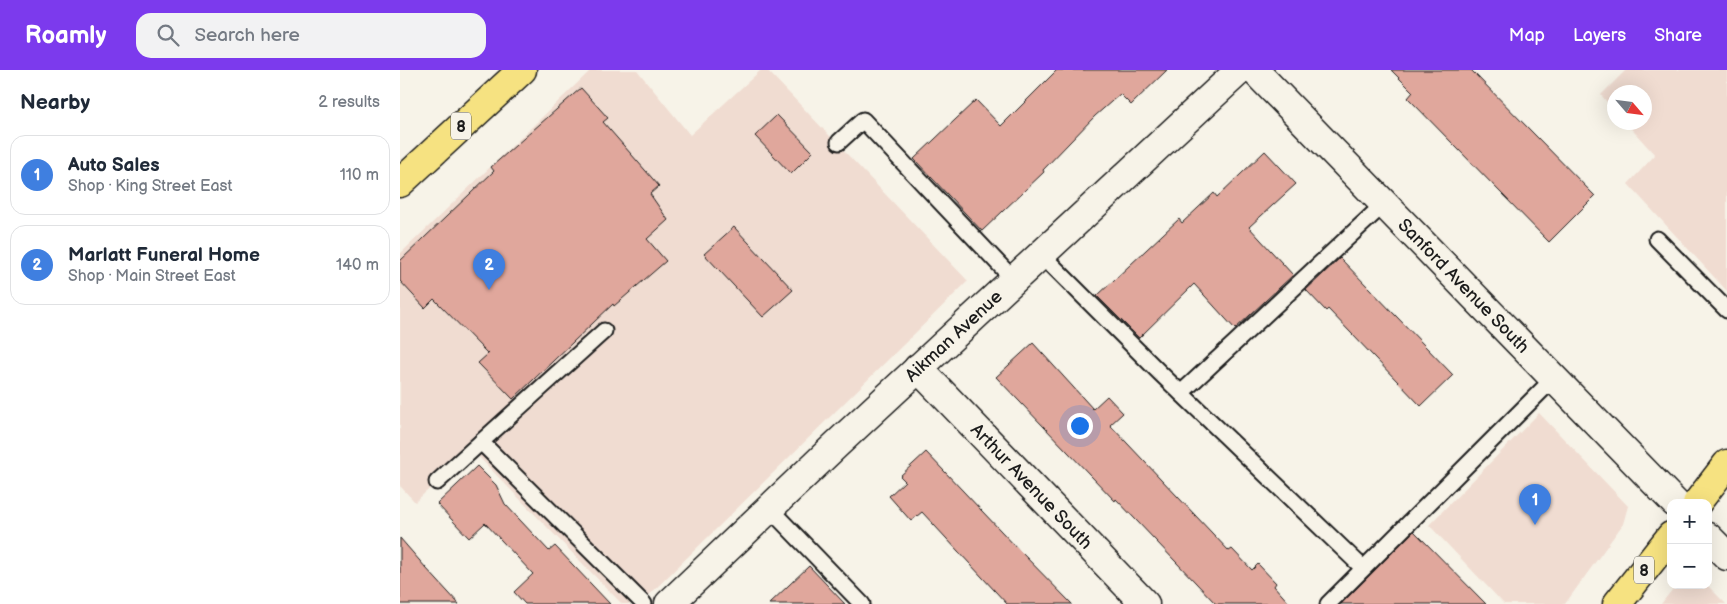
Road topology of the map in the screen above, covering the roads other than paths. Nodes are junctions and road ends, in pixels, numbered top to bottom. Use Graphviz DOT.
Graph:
graph roads {
  1 [pos="522,70"];
  2 [pos="1240,70"];
  3 [pos="1254,70"];
  4 [pos="839,142"];
  5 [pos="400,183"];
  6 [pos="1385,203"];
  7 [pos="1657,239"];
  8 [pos="1041,254"];
  9 [pos="1014,280"];
  10 [pos="1727,310"];
  11 [pos="604,331"];
  12 [pos="918,368"];
  13 [pos="1554,378"];
  14 [pos="1181,393"];
  15 [pos="481,442"];
  16 [pos="1727,464"];
  17 [pos="437,482"];
  18 [pos="1671,499"];
  19 [pos="1699,499"];
  20 [pos="769,508"];
  21 [pos="1667,541"];
  22 [pos="1712,541"];
  23 [pos="1727,556"];
  24 [pos="1363,568"];
  25 [pos="644,604"];
  26 [pos="669,604"];
  27 [pos="862,604"];
  28 [pos="1145,604"];
  29 [pos="1328,604"];
  30 [pos="1617,604"];
  1 -- 5 [label="main road, 8"];
  2 -- 8 [label="street, Aikman Avenue"];
  3 -- 6 [label="street, Sanford Avenue South"];
  4 -- 9 [label="lane"];
  6 -- 13 [label="street, Sanford Avenue South"];
  6 -- 14 [label="lane"];
  7 -- 10 [label="lane"];
  8 -- 9 [label="street, Aikman Avenue"];
  8 -- 14 [label="lane"];
  9 -- 12 [label="street, Aikman Avenue"];
  11 -- 15 [label="lane"];
  12 -- 20 [label="street, Aikman Avenue"];
  12 -- 28 [label="street, Arthur Avenue South"];
  13 -- 18 [label="street, Sanford Avenue South"];
  13 -- 24 [label="lane"];
  14 -- 24 [label="lane"];
  15 -- 17 [label="lane"];
  15 -- 25 [label="lane"];
  16 -- 19 [label="main road"];
  20 -- 26 [label="street, Aikman Avenue"];
  20 -- 27 [label="lane"];
  21 -- 30 [label="main road, 8"];
  22 -- 23 [label="street"];
  24 -- 29 [label="lane"];
}
